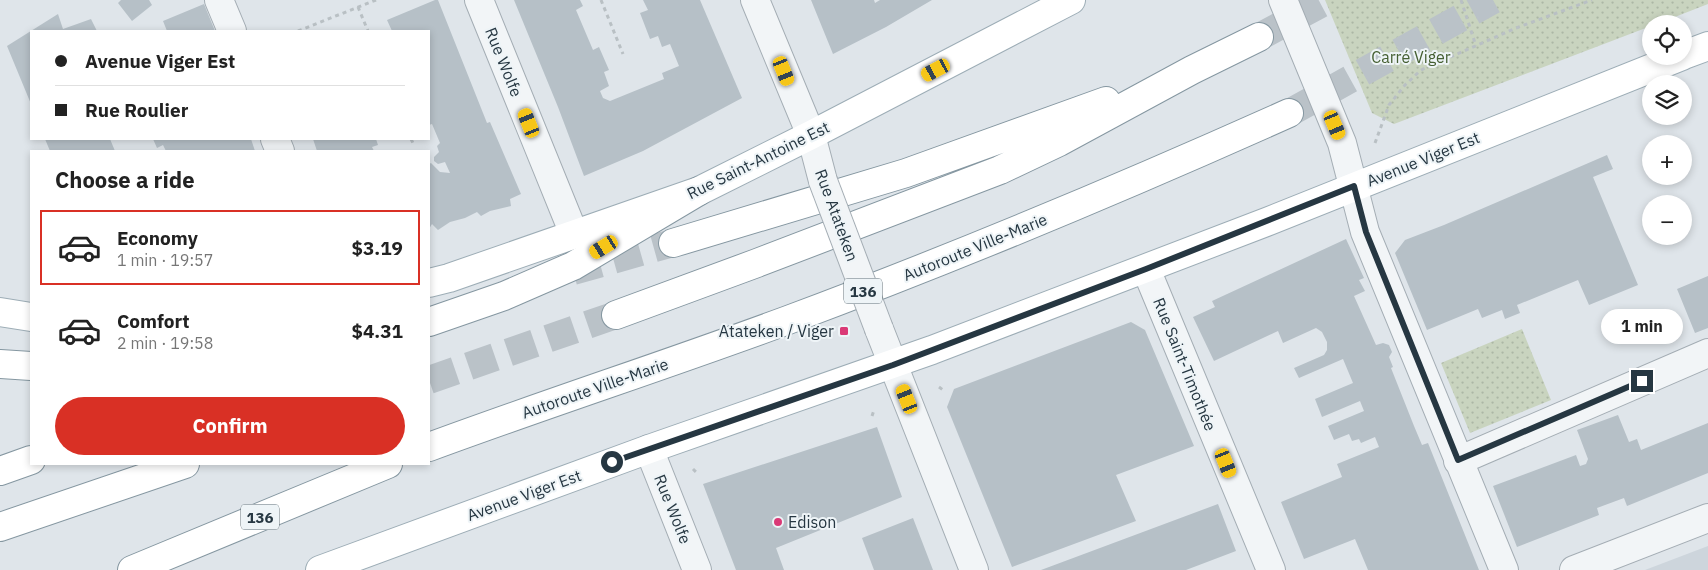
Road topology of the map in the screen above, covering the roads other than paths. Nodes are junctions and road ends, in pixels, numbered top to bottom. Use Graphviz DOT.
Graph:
graph roads {
  1 [pos="219,0"];
  2 [pos="479,0"];
  3 [pos="755,0"];
  4 [pos="1071,0"];
  5 [pos="1283,0"];
  6 [pos="1038,7"];
  7 [pos="232,30"];
  8 [pos="1259,37"];
  9 [pos="1708,46"];
  10 [pos="1692,52"];
  11 [pos="1660,65"];
  12 [pos="1192,70"];
  13 [pos="1289,113"];
  14 [pos="811,135"];
  15 [pos="1354,186"];
  16 [pos="699,191"];
  17 [pos="574,234"];
  18 [pos="673,243"];
  19 [pos="1146,269"];
  20 [pos="430,283"];
  21 [pos="0,312"];
  22 [pos="616,315"];
  23 [pos="30,317"];
  24 [pos="430,322"];
  25 [pos="1708,353"];
  26 [pos="0,364"];
  27 [pos="893,365"];
  28 [pos="30,366"];
  29 [pos="430,447"];
  30 [pos="649,449"];
  31 [pos="30,460"];
  32 [pos="1458,460"];
  33 [pos="182,465"];
  34 [pos="386,465"];
  35 [pos="0,471"];
  36 [pos="1708,518"];
  37 [pos="0,527"];
  38 [pos="132,570"];
  39 [pos="320,570"];
  40 [pos="697,570"];
  41 [pos="974,570"];
  42 [pos="1271,570"];
  43 [pos="1504,570"];
  44 [pos="1574,570"];
  1 -- 7 [label="street"];
  2 -- 17 [label="street, Rue Wolfe"];
  3 -- 14 [label="street, Rue Atateken"];
  4 -- 6 [label="main road, Rue Saint-Antoine Est"];
  5 -- 15 [label="street"];
  6 -- 14 [label="main road, Rue Saint-Antoine Est"];
  8 -- 12 [label="main road"];
  9 -- 10 [label="main road, Avenue Viger Est"];
  11 -- 15 [label="main road, Avenue Viger Est"];
  12 -- 18 [label="main road"];
  12 -- 22 [label="main road"];
  13 -- 29 [label="main road, Autoroute Ville-Marie / 136"];
  14 -- 16 [label="main road, Rue Saint-Antoine Est"];
  14 -- 27 [label="street, Rue Atateken, bridge"];
  15 -- 19 [label="main road, Avenue Viger Est"];
  15 -- 32 [label="street"];
  16 -- 17 [label="main road, Rue Saint-Antoine Est"];
  16 -- 24 [label="main road"];
  17 -- 20 [label="main road, Rue Saint-Antoine Est"];
  19 -- 27 [label="main road, Avenue Viger Est"];
  19 -- 42 [label="street, Rue Saint-Timothée"];
  21 -- 23 [label="main road"];
  25 -- 32 [label="street"];
  26 -- 28 [label="main road"];
  27 -- 30 [label="main road, Avenue Viger Est"];
  27 -- 41 [label="street, Rue Atateken"];
  30 -- 39 [label="main road, Avenue Viger Est"];
  30 -- 40 [label="street, Rue Wolfe"];
  31 -- 35 [label="main road"];
  32 -- 43 [label="street"];
  33 -- 37 [label="main road"];
  34 -- 38 [label="main road, 136"];
  36 -- 44 [label="street"];
}
